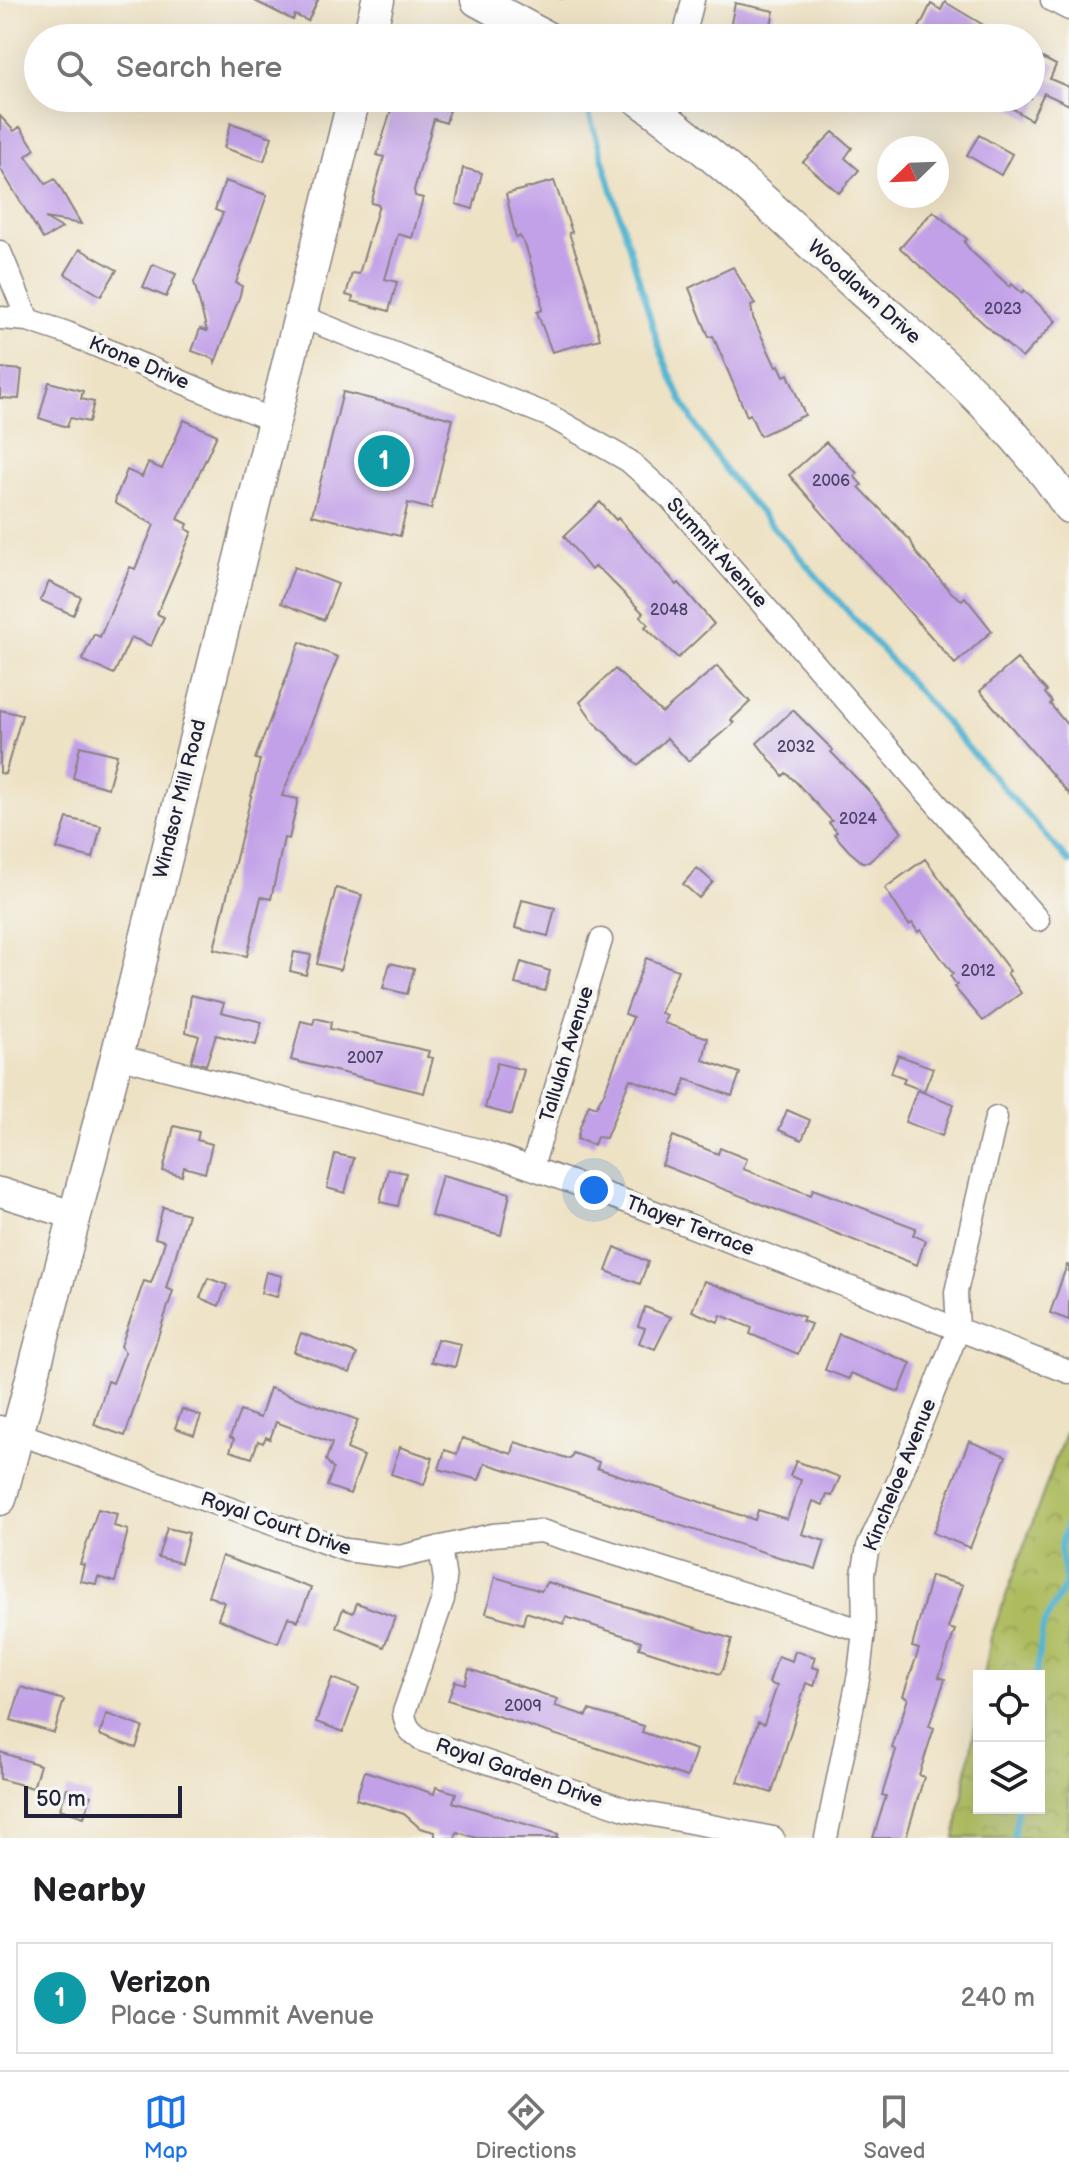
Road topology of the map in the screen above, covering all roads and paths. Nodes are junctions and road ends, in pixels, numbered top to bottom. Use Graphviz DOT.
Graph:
graph roads {
  1 [pos="378,0"];
  2 [pos="477,0"];
  3 [pos="693,0"];
  4 [pos="1052,0"];
  5 [pos="1069,9"];
  6 [pos="372,24"];
  7 [pos="521,24"];
  8 [pos="687,24"];
  9 [pos="351,112"];
  10 [pos="670,112"];
  11 [pos="0,252"];
  12 [pos="300,316"];
  13 [pos="0,318"];
  14 [pos="28,320"];
  15 [pos="274,421"];
  16 [pos="1069,507"];
  17 [pos="1038,920"];
  18 [pos="601,940"];
  19 [pos="117,1056"];
  20 [pos="996,1118"];
  21 [pos="532,1167"];
  22 [pos="0,1192"];
  23 [pos="73,1215"];
  24 [pos="958,1330"];
  25 [pos="1069,1372"];
  26 [pos="8,1430"];
  27 [pos="0,1499"];
  28 [pos="440,1547"];
  29 [pos="864,1631"];
  30 [pos="773,1838"];
  31 [pos="826,1838"];
  1 -- 6 [label="main road"];
  2 -- 7 [label="main road"];
  3 -- 8 [label="street"];
  4 -- 5 [label="street"];
  9 -- 12 [label="main road, Windsor Mill Road"];
  10 -- 16 [label="main road, Woodlawn Drive"];
  11 -- 14 [label="street"];
  12 -- 15 [label="main road, Windsor Mill Road"];
  12 -- 17 [label="street, Summit Avenue"];
  13 -- 14 [label="street, Krone Drive"];
  14 -- 15 [label="street, Krone Drive"];
  15 -- 19 [label="main road, Windsor Mill Road"];
  18 -- 21 [label="street, Tallulah Avenue"];
  19 -- 21 [label="street, Thayer Terrace"];
  19 -- 23 [label="main road, Windsor Mill Road"];
  20 -- 24 [label="street, Kincheloe Avenue"];
  21 -- 24 [label="street, Thayer Terrace"];
  22 -- 23 [label="street"];
  23 -- 26 [label="main road, Windsor Mill Road"];
  24 -- 25 [label="street, Thayer Terrace"];
  24 -- 29 [label="street, Kincheloe Avenue"];
  26 -- 27 [label="main road, Windsor Mill Road"];
  26 -- 28 [label="street, Royal Court Drive"];
  28 -- 29 [label="street, Royal Court Drive"];
  28 -- 30 [label="street, Royal Garden Drive"];
  29 -- 31 [label="street, Kincheloe Avenue"];
}
